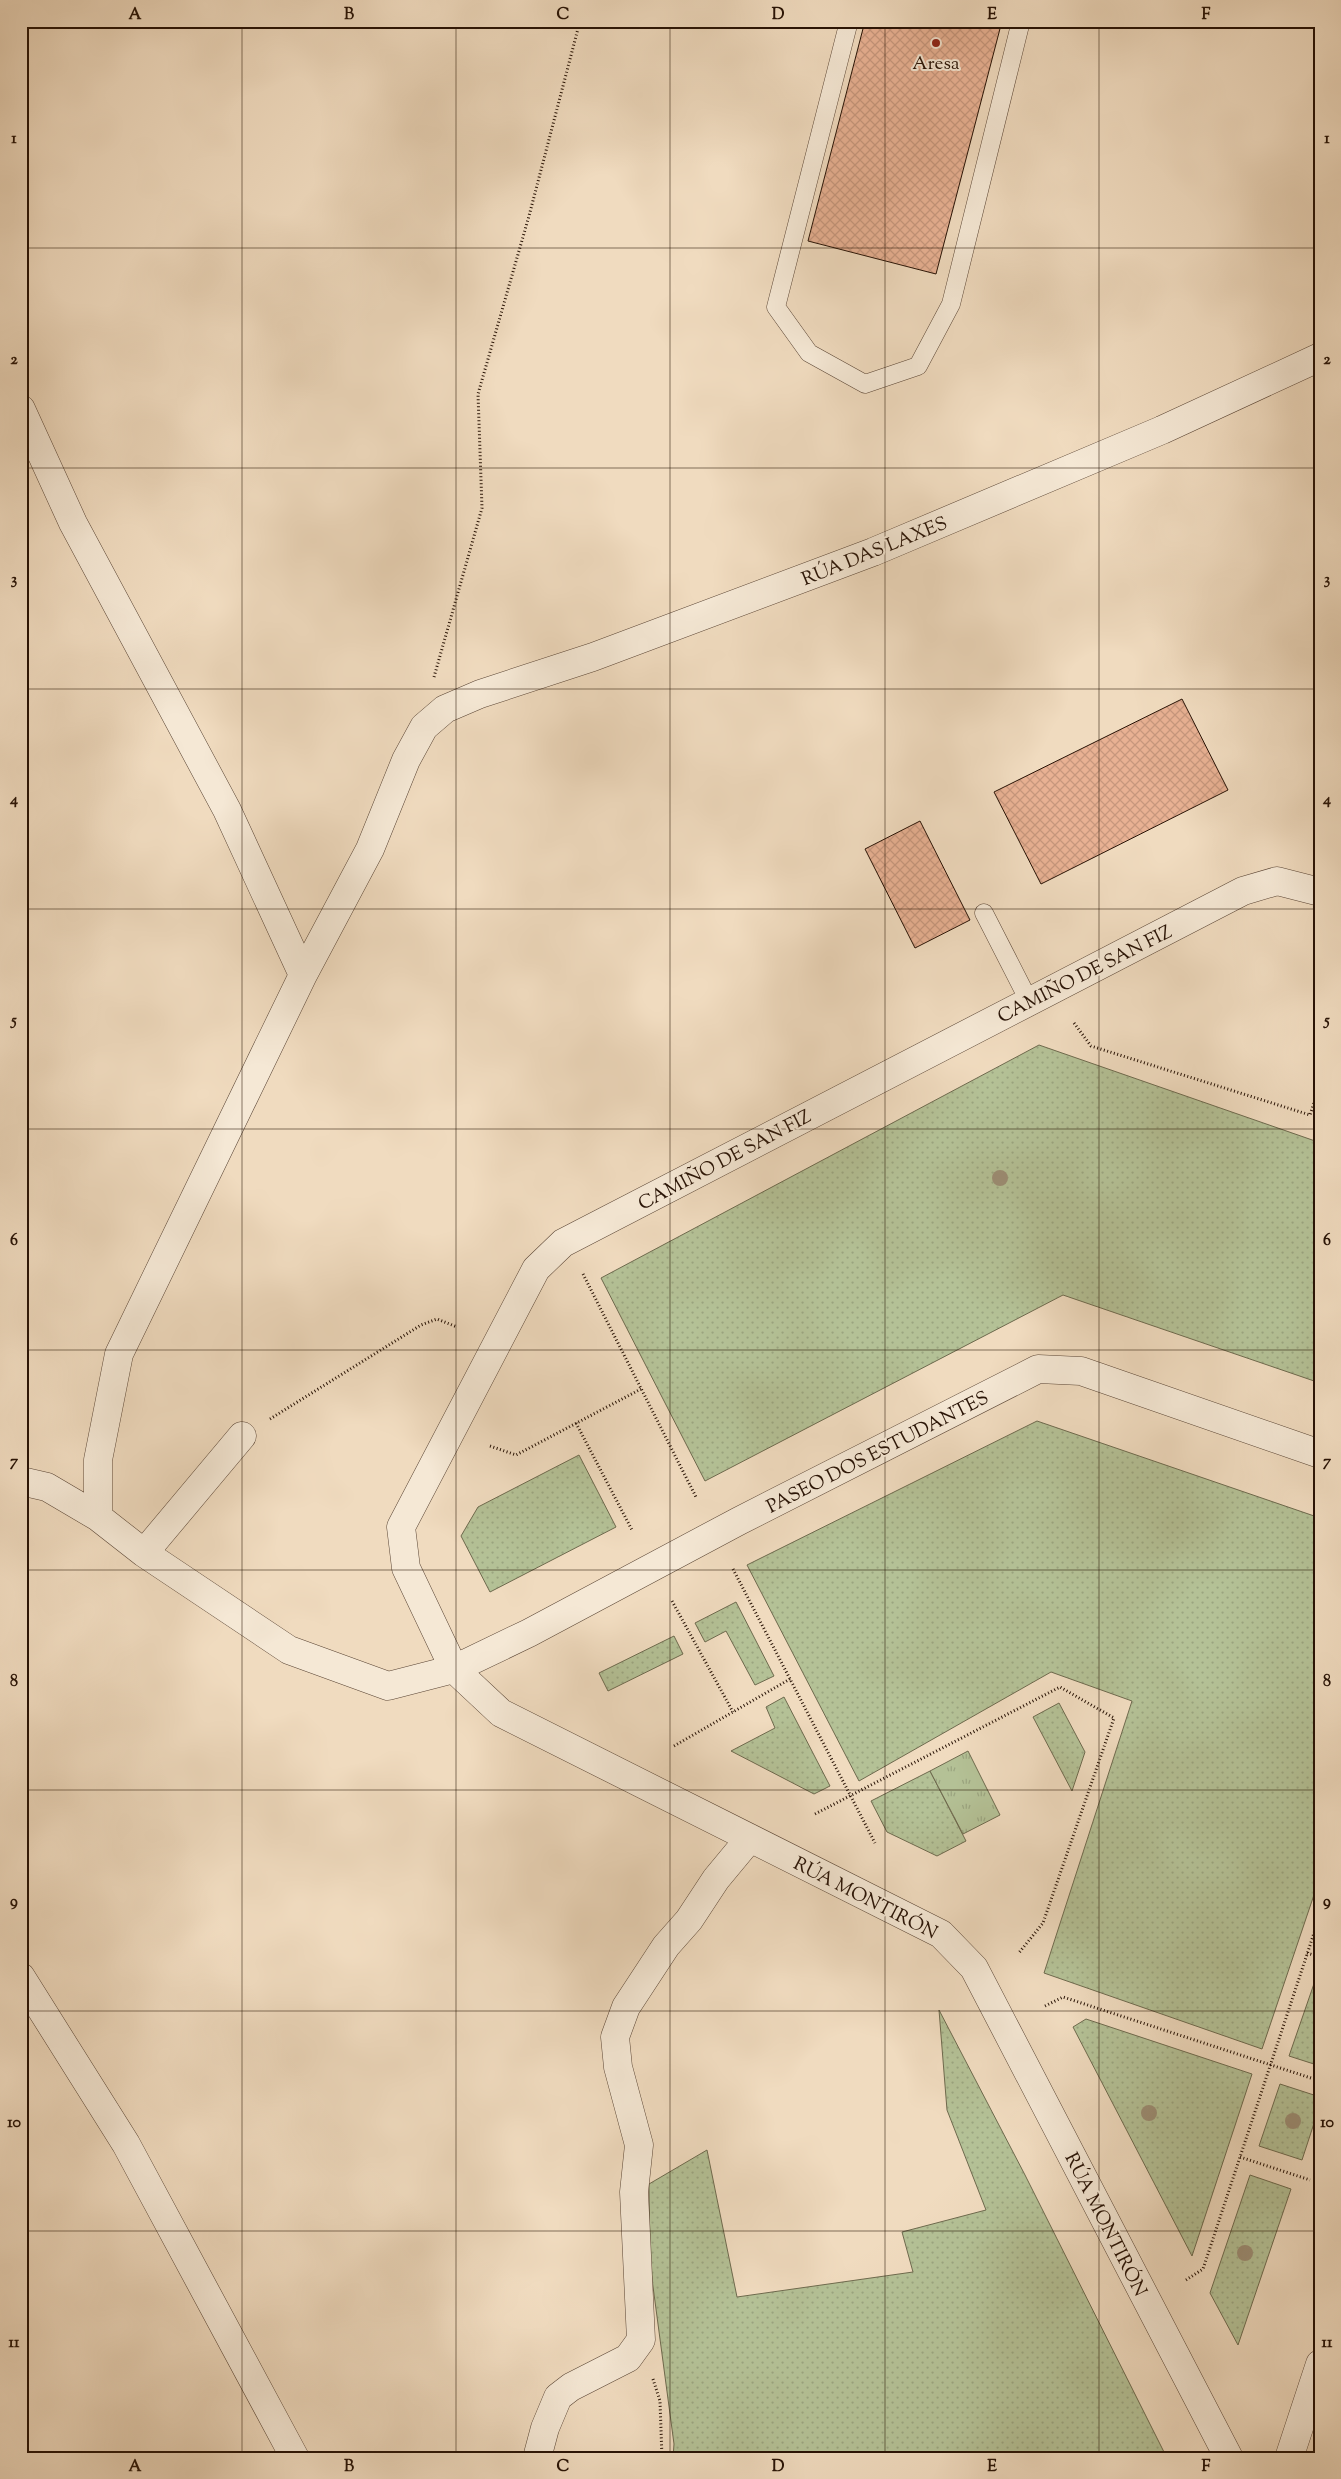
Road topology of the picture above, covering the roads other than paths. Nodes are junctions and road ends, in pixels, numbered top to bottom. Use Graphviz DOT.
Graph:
graph roads {
  1 [pos="849,21"];
  2 [pos="1021,21"];
  3 [pos="1320,357"];
  4 [pos="21,408"];
  5 [pos="1320,892"];
  6 [pos="984,913"];
  7 [pos="303,975"];
  8 [pos="1029,1001"];
  9 [pos="242,1436"];
  10 [pos="1320,1454"];
  11 [pos="21,1481"];
  12 [pos="98,1517"];
  13 [pos="144,1553"];
  14 [pos="454,1669"];
  15 [pos="750,1838"];
  16 [pos="21,1977"];
  17 [pos="1320,2364"];
  18 [pos="295,2458"];
  19 [pos="537,2458"];
  20 [pos="1228,2458"];
  21 [pos="1289,2458"];
  1 -- 2 [label="lane"];
  3 -- 7 [label="street, RÚA DAS LAXES"];
  4 -- 7 [label="street"];
  5 -- 8 [label="street, CAMIÑO DE SAN FIZ"];
  6 -- 8 [label="lane"];
  7 -- 12 [label="street"];
  8 -- 14 [label="street, CAMIÑO DE SAN FIZ"];
  9 -- 13 [label="street"];
  10 -- 14 [label="street, PASEO DOS ESTUDANTES"];
  11 -- 12 [label="street, PASEO DOS ESTUDANTES"];
  12 -- 13 [label="street, PASEO DOS ESTUDANTES"];
  13 -- 14 [label="street, PASEO DOS ESTUDANTES"];
  14 -- 15 [label="street, RÚA MONTIRÓN"];
  15 -- 19 [label="street"];
  15 -- 20 [label="street, RÚA MONTIRÓN"];
  16 -- 18 [label="street"];
  17 -- 21 [label="street"];
}
